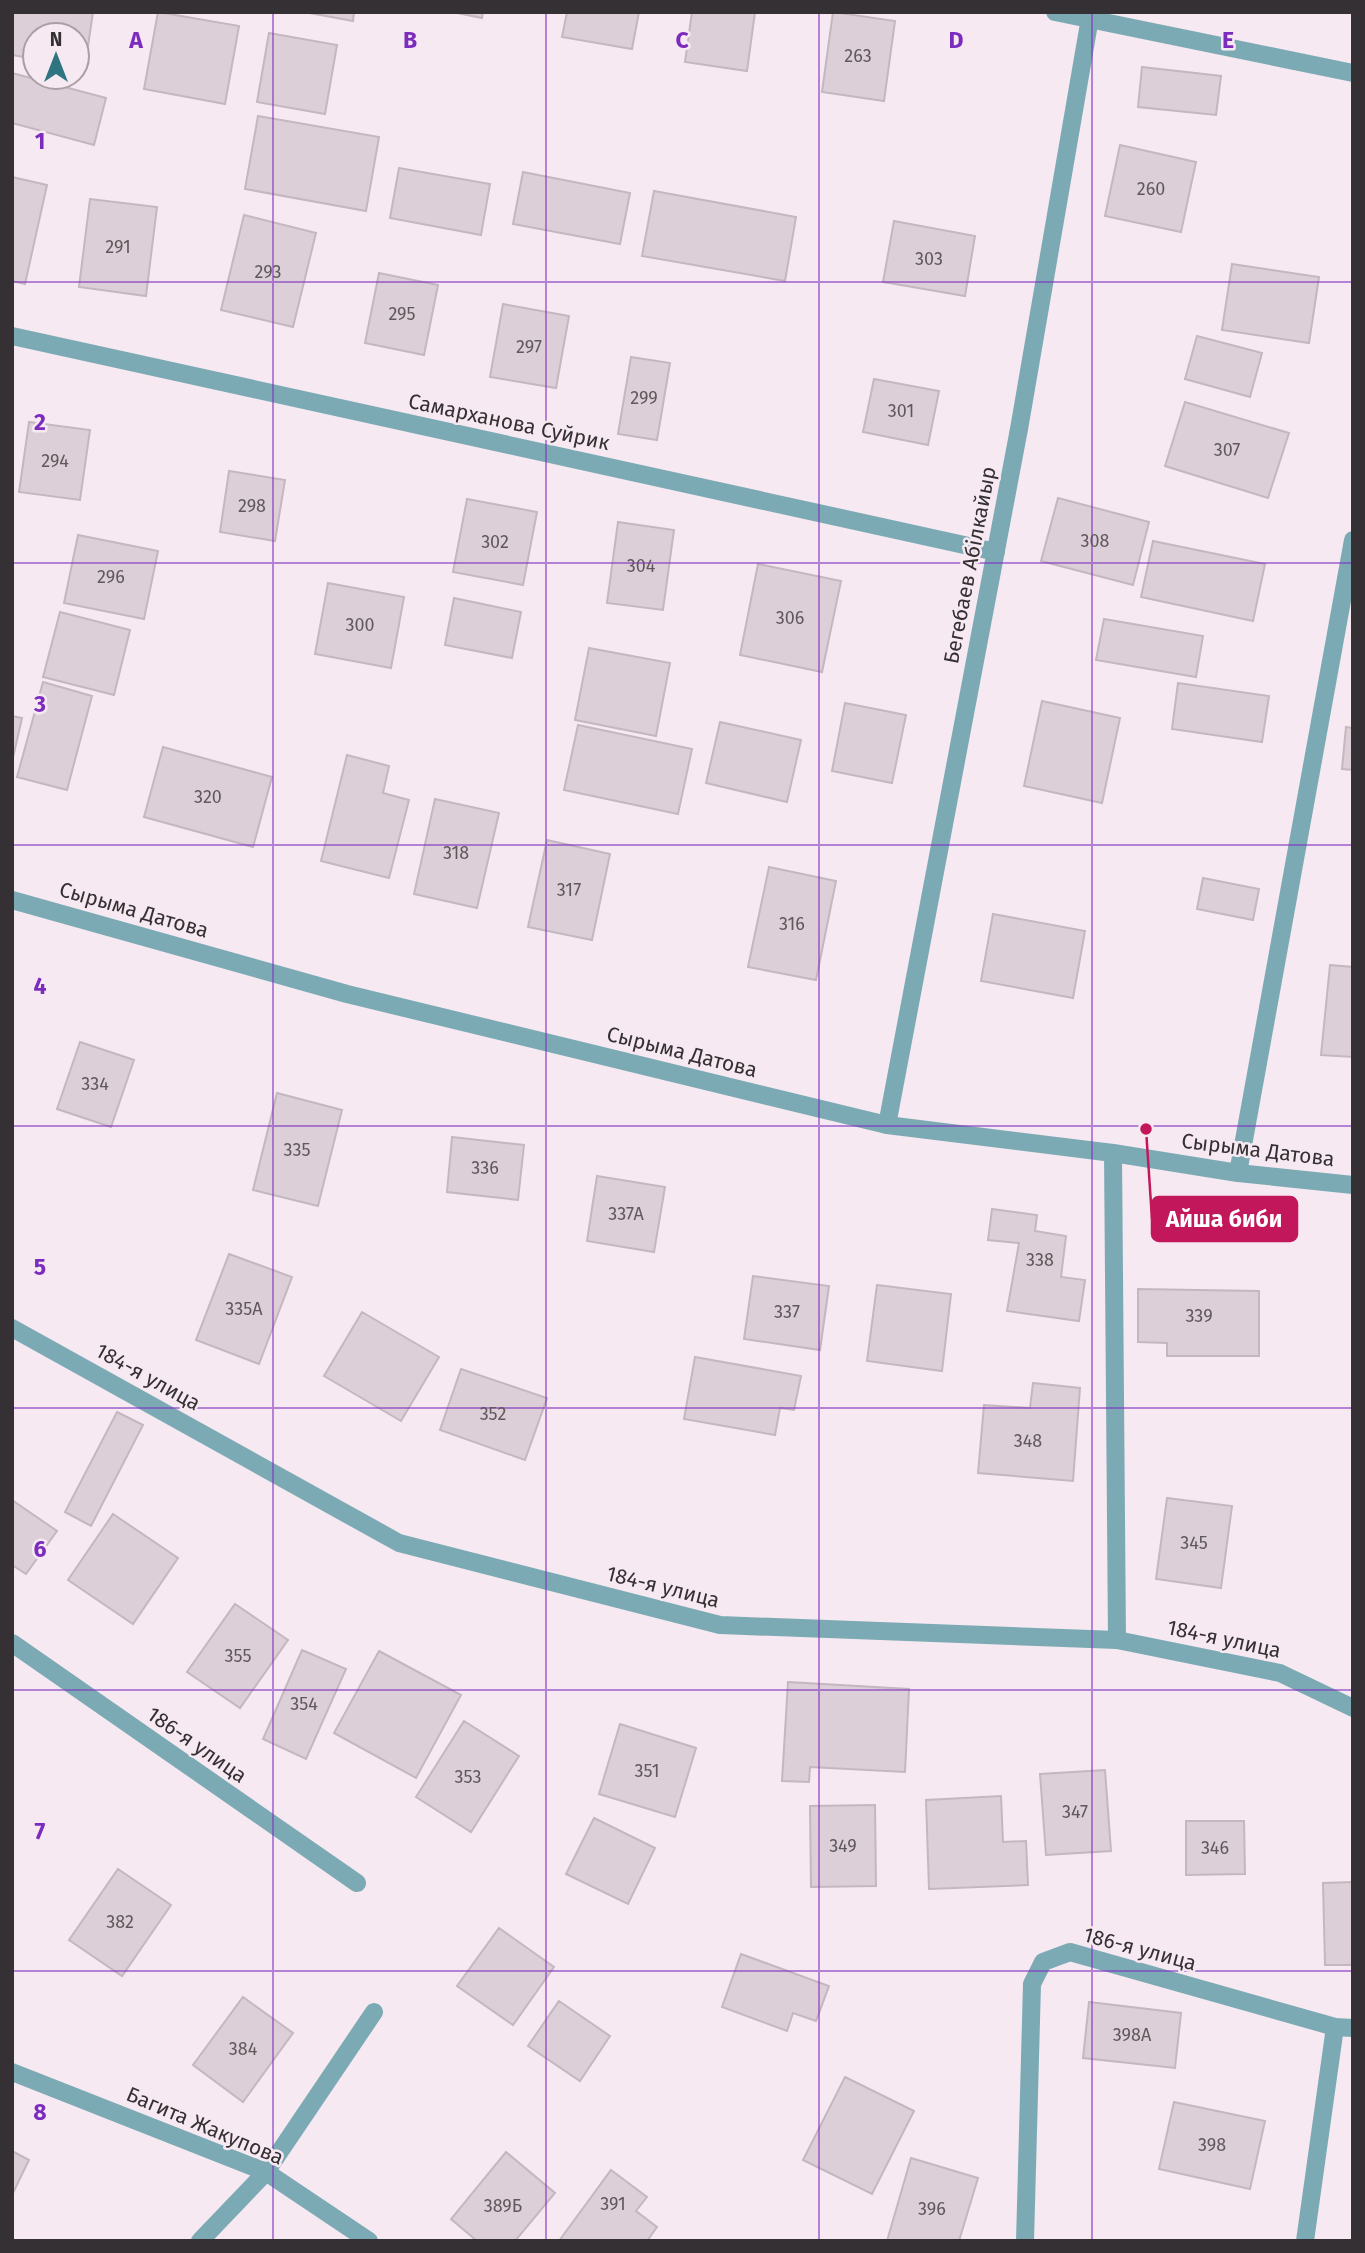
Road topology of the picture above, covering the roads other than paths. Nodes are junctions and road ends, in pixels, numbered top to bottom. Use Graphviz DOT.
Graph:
graph roads {
  1 [pos="1055,12"];
  2 [pos="1090,16"];
  3 [pos="1353,73"];
  4 [pos="12,336"];
  5 [pos="1353,540"];
  6 [pos="996,552"];
  7 [pos="12,900"];
  8 [pos="887,1125"];
  9 [pos="1114,1153"];
  10 [pos="1238,1173"];
  11 [pos="1353,1185"];
  12 [pos="12,1328"];
  13 [pos="1117,1640"];
  14 [pos="12,1643"];
  15 [pos="1353,1708"];
  16 [pos="357,1884"];
  17 [pos="374,2012"];
  18 [pos="1344,2028"];
  19 [pos="12,2072"];
  20 [pos="266,2172"];
  21 [pos="200,2241"];
  22 [pos="369,2241"];
  23 [pos="1025,2241"];
  24 [pos="1305,2241"];
  1 -- 2 [label="street"];
  2 -- 3 [label="street"];
  2 -- 6 [label="street, Бегебаев Абілкайыр"];
  4 -- 6 [label="street, Самарханова Суйрик"];
  5 -- 10 [label="street"];
  6 -- 8 [label="street, Бегебаев Абілкайыр"];
  7 -- 8 [label="street, Сырыма Датова"];
  8 -- 9 [label="street, Сырыма Датова"];
  9 -- 10 [label="street, Сырыма Датова"];
  9 -- 13 [label="street"];
  10 -- 11 [label="street, Сырыма Датова"];
  12 -- 13 [label="street, 184-я улица"];
  13 -- 15 [label="street, 184-я улица"];
  14 -- 16 [label="street, 186-я улица"];
  17 -- 20 [label="street"];
  18 -- 23 [label="street, 186-я улица"];
  18 -- 24 [label="street, 186-я улица"];
  19 -- 20 [label="street, Багита Жакупова"];
  20 -- 21 [label="street"];
  20 -- 22 [label="street, Багита Жакупова"];
}
